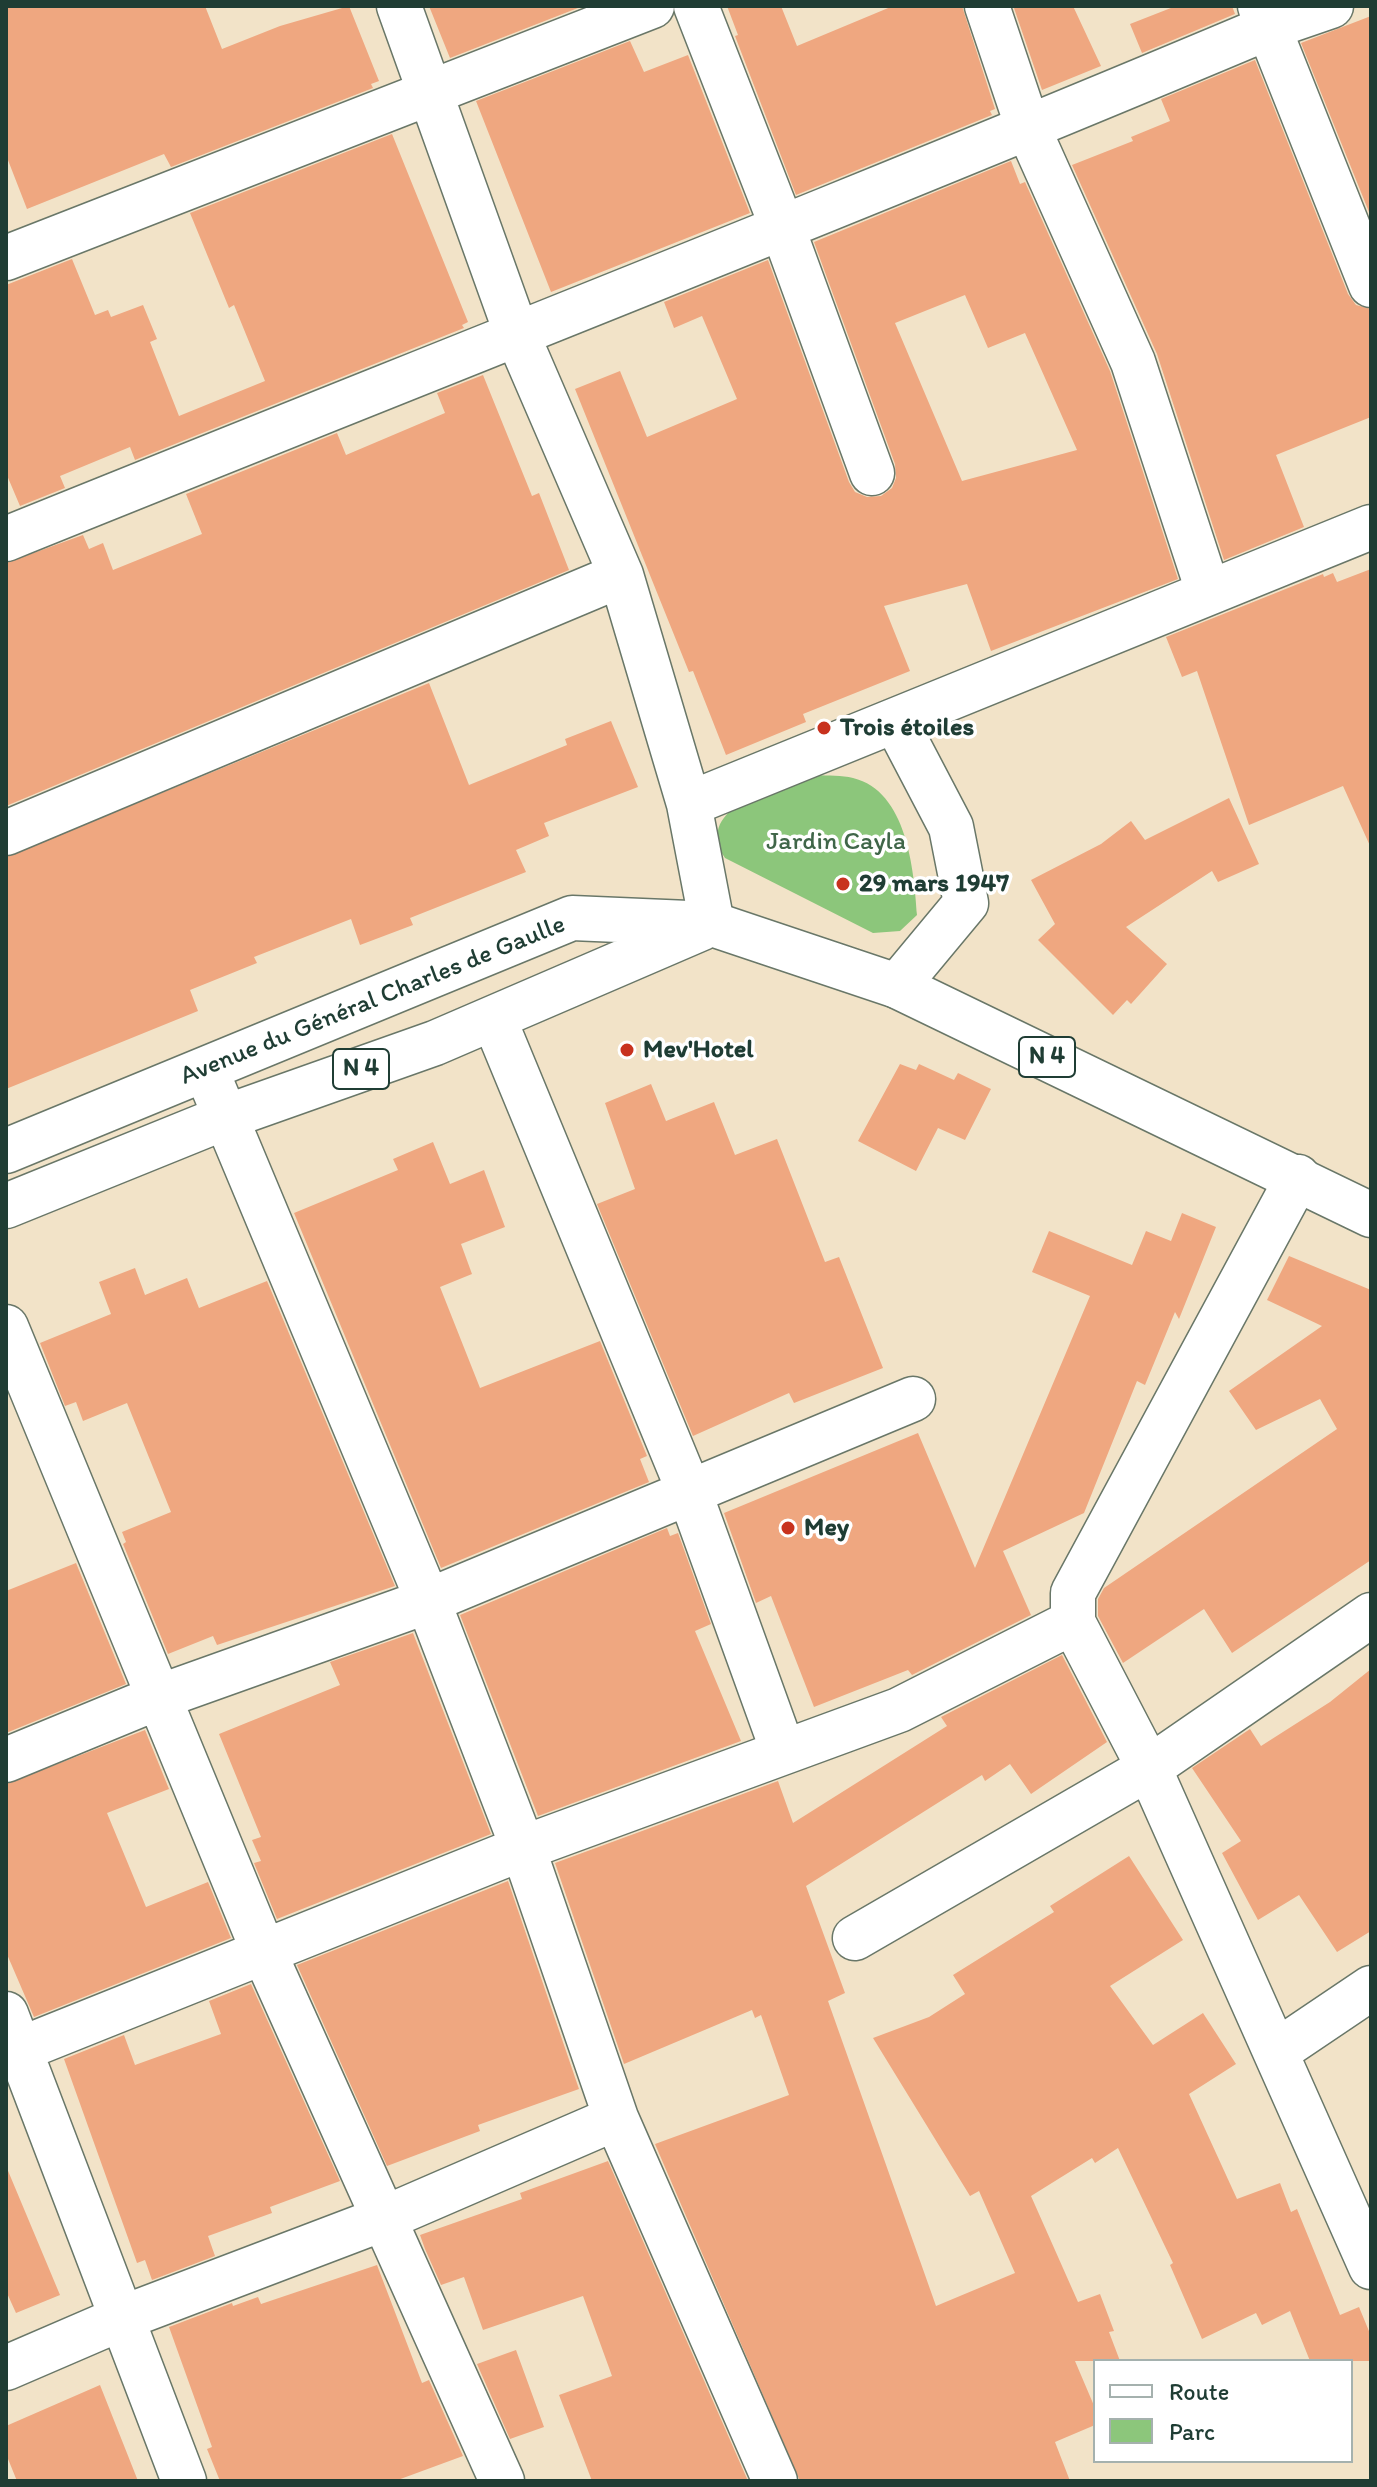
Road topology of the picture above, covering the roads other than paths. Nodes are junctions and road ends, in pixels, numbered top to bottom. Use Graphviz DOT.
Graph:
graph roads {
  1 [pos="399,6"];
  2 [pos="652,6"];
  3 [pos="696,6"];
  4 [pos="987,6"];
  5 [pos="1331,6"];
  6 [pos="1264,17"];
  7 [pos="429,94"];
  8 [pos="1028,128"];
  9 [pos="783,229"];
  10 [pos="6,258"];
  11 [pos="1371,285"];
  12 [pos="516,332"];
  13 [pos="872,473"];
  14 [pos="1371,527"];
  15 [pos="6,539"];
  16 [pos="621,575"];
  17 [pos="1208,591"];
  18 [pos="896,722"];
  19 [pos="689,804"];
  20 [pos="6,833"];
  21 [pos="712,924"];
  22 [pos="897,986"];
  23 [pos="494,1019"];
  24 [pos="206,1070"];
  25 [pos="226,1117"];
  26 [pos="6,1151"];
  27 [pos="1298,1177"];
  28 [pos="6,1206"];
  29 [pos="1371,1215"];
  30 [pos="6,1327"];
  31 [pos="913,1399"];
  32 [pos="689,1491"];
  33 [pos="428,1601"];
  34 [pos="1371,1615"];
  35 [pos="1073,1622"];
  36 [pos="159,1697"];
  37 [pos="783,1751"];
  38 [pos="6,1760"];
  39 [pos="1149,1768"];
  40 [pos="523,1848"];
  41 [pos="855,1938"];
  42 [pos="263,1950"];
  43 [pos="1371,1988"];
  44 [pos="11,2039"];
  45 [pos="1276,2052"];
  46 [pos="616,2118"];
  47 [pos="385,2218"];
  48 [pos="1371,2267"];
  49 [pos="122,2318"];
  50 [pos="6,2368"];
  51 [pos="496,2479"];
  52 [pos="184,2481"];
  53 [pos="775,2481"];
  1 -- 7 [label="street"];
  2 -- 7 [label="street"];
  3 -- 9 [label="street"];
  4 -- 8 [label="street"];
  5 -- 6 [label="street"];
  6 -- 8 [label="street"];
  6 -- 11 [label="street"];
  7 -- 10 [label="street"];
  7 -- 12 [label="street"];
  8 -- 9 [label="street"];
  8 -- 17 [label="street"];
  9 -- 12 [label="street"];
  9 -- 13 [label="street"];
  12 -- 15 [label="street"];
  12 -- 16 [label="street"];
  14 -- 17 [label="street"];
  16 -- 19 [label="street"];
  16 -- 20 [label="street"];
  17 -- 18 [label="street"];
  18 -- 19 [label="street"];
  18 -- 22 [label="street"];
  19 -- 21 [label="street"];
  21 -- 22 [label="street, N 4"];
  21 -- 23 [label="street, Avenue du Général Charles de Gaulle / N 4"];
  21 -- 24 [label="street, Avenue du Général Charles de Gaulle / N 4"];
  22 -- 27 [label="street, N 4"];
  23 -- 25 [label="street, Avenue du Général Charles de Gaulle / N 4"];
  23 -- 32 [label="street"];
  24 -- 25 [label="street"];
  24 -- 26 [label="street, Avenue du Général Charles de Gaulle / N 4"];
  25 -- 28 [label="street, Avenue du Général Charles de Gaulle / N 4"];
  25 -- 33 [label="street"];
  27 -- 29 [label="street, N 4"];
  27 -- 35 [label="street"];
  30 -- 36 [label="street"];
  31 -- 32 [label="street"];
  32 -- 33 [label="street"];
  32 -- 37 [label="street"];
  33 -- 36 [label="street"];
  33 -- 40 [label="street"];
  34 -- 39 [label="street"];
  35 -- 37 [label="street"];
  35 -- 39 [label="street"];
  36 -- 38 [label="street"];
  36 -- 42 [label="street"];
  37 -- 40 [label="street"];
  39 -- 41 [label="street"];
  39 -- 45 [label="street"];
  40 -- 42 [label="street"];
  40 -- 46 [label="street"];
  42 -- 44 [label="street"];
  42 -- 47 [label="street"];
  43 -- 45 [label="street"];
  44 -- 49 [label="street"];
  45 -- 48 [label="street"];
  46 -- 47 [label="street"];
  46 -- 53 [label="street"];
  47 -- 49 [label="street"];
  47 -- 51 [label="street"];
  49 -- 50 [label="street"];
  49 -- 52 [label="street"];
}
